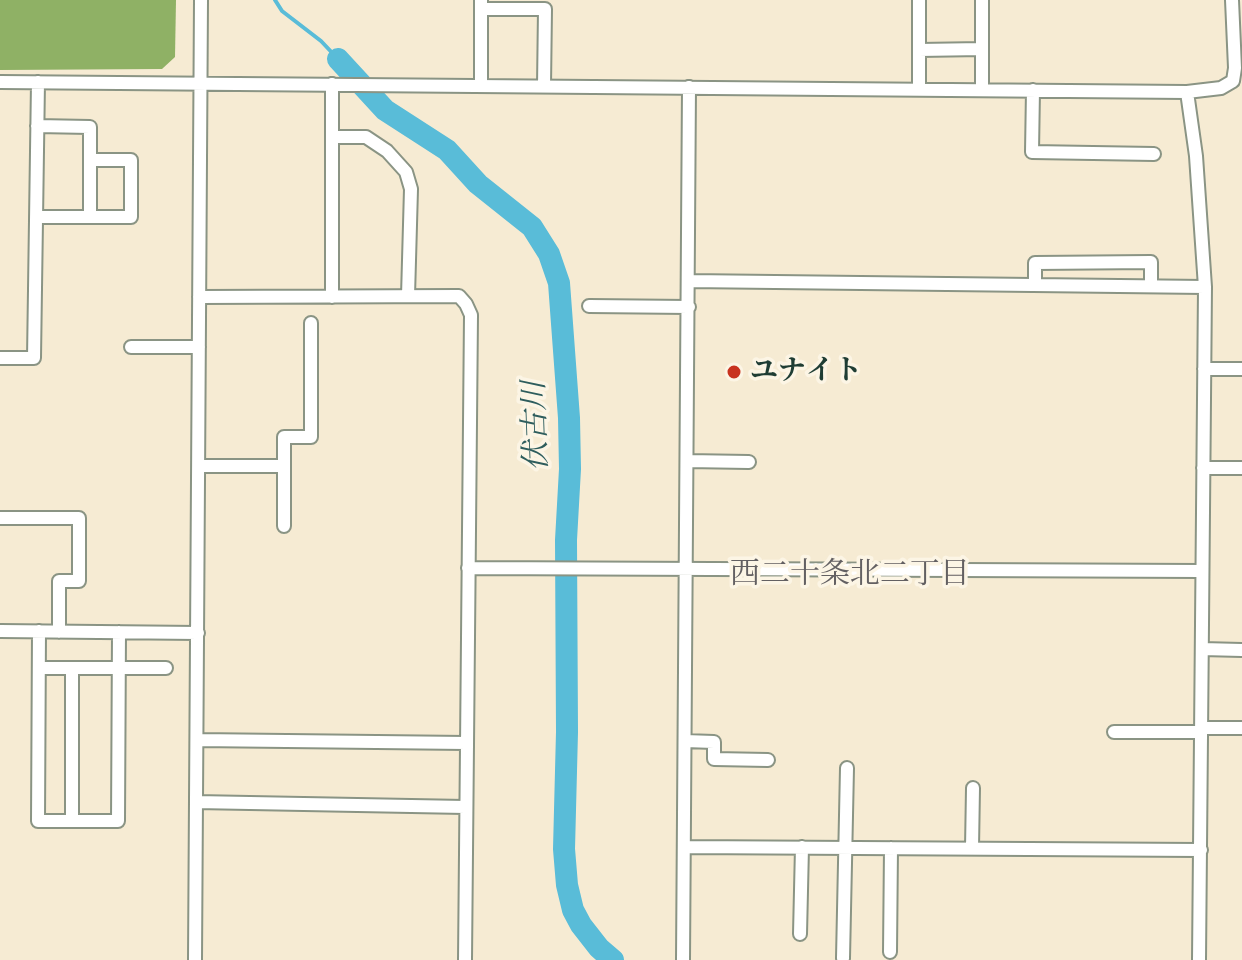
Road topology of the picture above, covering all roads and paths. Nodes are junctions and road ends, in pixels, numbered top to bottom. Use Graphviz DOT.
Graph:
graph roads {
  1 [pos="201,0"];
  2 [pos="919,0"];
  3 [pos="982,0"];
  4 [pos="1232,0"];
  5 [pos="481,5"];
  6 [pos="982,49"];
  7 [pos="919,50"];
  8 [pos="0,82"];
  9 [pos="38,82"];
  10 [pos="201,83"];
  11 [pos="334,84"];
  12 [pos="481,86"];
  13 [pos="544,86"];
  14 [pos="689,87"];
  15 [pos="919,89"];
  16 [pos="982,90"];
  17 [pos="1033,90"];
  18 [pos="1187,92"];
  19 [pos="37,126"];
  20 [pos="332,137"];
  21 [pos="1154,154"];
  22 [pos="90,160"];
  23 [pos="36,217"];
  24 [pos="90,217"];
  25 [pos="689,281"];
  26 [pos="1035,285"];
  27 [pos="1151,286"];
  28 [pos="1205,287"];
  29 [pos="408,296"];
  30 [pos="199,297"];
  31 [pos="332,297"];
  32 [pos="589,306"];
  33 [pos="689,307"];
  34 [pos="311,323"];
  35 [pos="131,347"];
  36 [pos="199,347"];
  37 [pos="0,358"];
  38 [pos="1204,369"];
  39 [pos="1242,369"];
  40 [pos="687,461"];
  41 [pos="749,462"];
  42 [pos="199,466"];
  43 [pos="284,466"];
  44 [pos="1203,468"];
  45 [pos="1242,468"];
  46 [pos="0,518"];
  47 [pos="284,526"];
  48 [pos="468,568"];
  49 [pos="686,569"];
  50 [pos="1202,571"];
  51 [pos="0,631"];
  52 [pos="39,631"];
  53 [pos="59,632"];
  54 [pos="119,632"];
  55 [pos="198,633"];
  56 [pos="1202,649"];
  57 [pos="1242,650"];
  58 [pos="39,668"];
  59 [pos="72,668"];
  60 [pos="119,668"];
  61 [pos="166,668"];
  62 [pos="1242,728"];
  63 [pos="1201,730"];
  64 [pos="1114,732"];
  65 [pos="197,740"];
  66 [pos="685,741"];
  67 [pos="466,743"];
  68 [pos="768,760"];
  69 [pos="847,768"];
  70 [pos="973,788"];
  71 [pos="196,802"];
  72 [pos="465,807"];
  73 [pos="72,821"];
  74 [pos="684,847"];
  75 [pos="802,847"];
  76 [pos="846,848"];
  77 [pos="891,848"];
  78 [pos="972,848"];
  79 [pos="1201,850"];
  80 [pos="800,934"];
  81 [pos="890,952"];
  82 [pos="843,958"];
  83 [pos="195,960"];
  84 [pos="465,960"];
  85 [pos="683,960"];
  86 [pos="1199,960"];
  1 -- 10 [label="street"];
  2 -- 7 [label="street"];
  3 -- 6 [label="street"];
  4 -- 18 [label="street"];
  5 -- 12 [label="street"];
  5 -- 13 [label="street"];
  6 -- 7 [label="street"];
  6 -- 16 [label="street"];
  7 -- 15 [label="street"];
  8 -- 9 [label="street"];
  9 -- 10 [label="street"];
  9 -- 19 [label="street"];
  10 -- 11 [label="street"];
  10 -- 30 [label="street"];
  11 -- 12 [label="street"];
  11 -- 20 [label="street"];
  12 -- 13 [label="street"];
  13 -- 14 [label="street"];
  14 -- 15 [label="street"];
  14 -- 25 [label="street"];
  15 -- 16 [label="street"];
  16 -- 17 [label="street"];
  17 -- 18 [label="street"];
  17 -- 21 [label="street"];
  18 -- 28 [label="street"];
  19 -- 22 [label="street"];
  19 -- 23 [label="street"];
  20 -- 29 [label="street"];
  20 -- 31 [label="street"];
  22 -- 24 [label="street"];
  22 -- 24 [label="street"];
  23 -- 24 [label="street"];
  23 -- 37 [label="street"];
  25 -- 26 [label="street"];
  25 -- 33 [label="street"];
  26 -- 27 [label="street"];
  26 -- 27 [label="street"];
  27 -- 28 [label="street"];
  28 -- 38 [label="street"];
  29 -- 31 [label="street"];
  29 -- 48 [label="street"];
  30 -- 31 [label="street"];
  30 -- 36 [label="street"];
  32 -- 33 [label="street"];
  33 -- 40 [label="street"];
  34 -- 43 [label="street"];
  35 -- 36 [label="street"];
  36 -- 42 [label="street"];
  38 -- 39 [label="street"];
  38 -- 44 [label="street"];
  40 -- 41 [label="street"];
  40 -- 49 [label="street"];
  42 -- 43 [label="street"];
  42 -- 55 [label="street"];
  43 -- 47 [label="street"];
  44 -- 45 [label="street"];
  44 -- 50 [label="street"];
  46 -- 53 [label="street"];
  48 -- 49 [label="street"];
  48 -- 67 [label="street"];
  49 -- 50 [label="street"];
  49 -- 66 [label="street"];
  50 -- 56 [label="street"];
  51 -- 52 [label="street"];
  52 -- 53 [label="street"];
  52 -- 58 [label="street"];
  53 -- 54 [label="street"];
  54 -- 55 [label="street"];
  54 -- 60 [label="street"];
  55 -- 65 [label="street"];
  56 -- 57 [label="street"];
  56 -- 63 [label="street"];
  58 -- 59 [label="street"];
  58 -- 73 [label="street"];
  59 -- 60 [label="street"];
  59 -- 73 [label="street"];
  60 -- 61 [label="street"];
  60 -- 73 [label="street"];
  62 -- 63 [label="street"];
  63 -- 64 [label="street"];
  63 -- 79 [label="street"];
  65 -- 67 [label="street"];
  65 -- 71 [label="street"];
  66 -- 68 [label="street"];
  66 -- 74 [label="street"];
  67 -- 72 [label="street"];
  69 -- 76 [label="street"];
  70 -- 78 [label="street"];
  71 -- 72 [label="street"];
  71 -- 83 [label="street"];
  72 -- 84 [label="street"];
  74 -- 75 [label="street"];
  74 -- 85 [label="street"];
  75 -- 76 [label="street"];
  75 -- 80 [label="street"];
  76 -- 77 [label="street"];
  76 -- 82 [label="street"];
  77 -- 78 [label="street"];
  77 -- 81 [label="street"];
  78 -- 79 [label="street"];
  79 -- 86 [label="street"];
}
